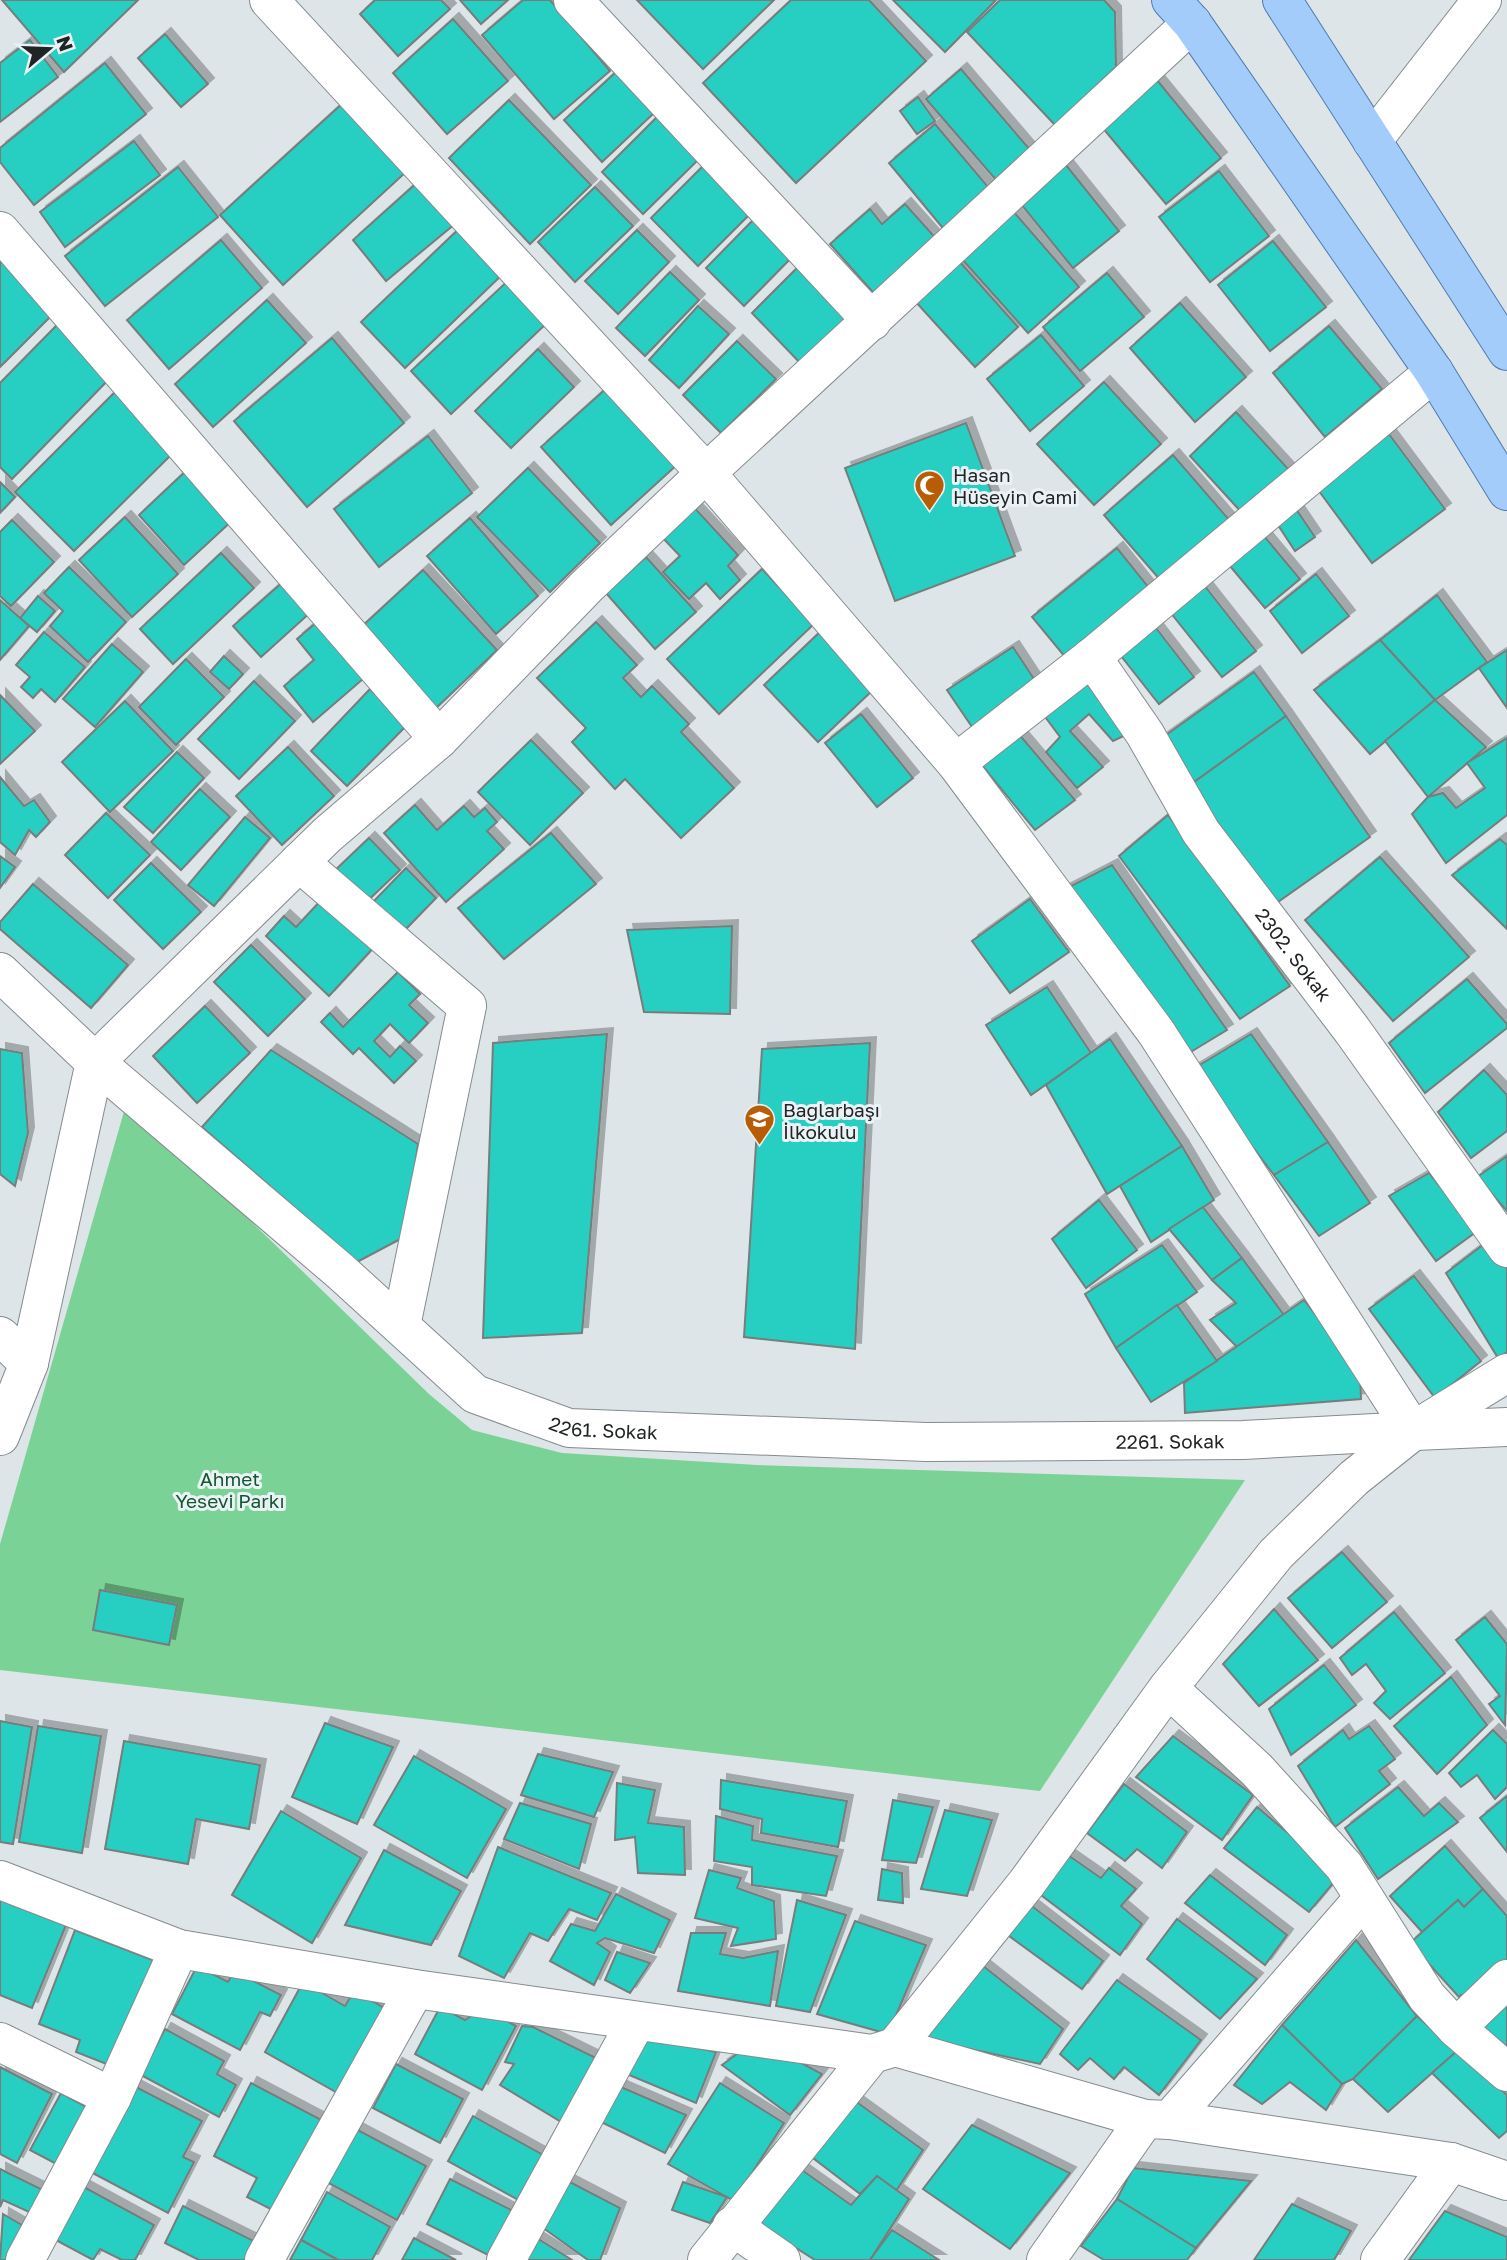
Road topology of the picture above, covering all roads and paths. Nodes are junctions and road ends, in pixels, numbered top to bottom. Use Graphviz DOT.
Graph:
graph roads {
  1 [pos="269,0"];
  2 [pos="573,0"];
  3 [pos="1282,0"];
  4 [pos="1482,0"];
  5 [pos="1182,12"];
  6 [pos="1372,141"];
  7 [pos="0,231"];
  8 [pos="872,321"];
  9 [pos="1507,351"];
  10 [pos="1434,372"];
  11 [pos="706,473"];
  12 [pos="1507,491"];
  13 [pos="1093,657"];
  14 [pos="439,739"];
  15 [pos="956,763"];
  16 [pos="299,862"];
  17 [pos="0,972"];
  18 [pos="95,1062"];
  19 [pos="1507,1248"];
  20 [pos="401,1326"];
  21 [pos="0,1336"];
  22 [pos="29,1363"];
  23 [pos="1507,1373"];
  24 [pos="1507,1427"];
  25 [pos="1413,1431"];
  26 [pos="0,1436"];
  27 [pos="1168,1688"];
  28 [pos="0,1880"];
  29 [pos="1363,1899"];
  30 [pos="179,1949"];
  31 [pos="1507,1979"];
  32 [pos="415,1989"];
  33 [pos="635,2022"];
  34 [pos="1456,2028"];
  35 [pos="0,2042"];
  36 [pos="884,2051"];
  37 [pos="1507,2072"];
  38 [pos="112,2097"];
  39 [pos="1157,2120"];
  40 [pos="1451,2162"];
  41 [pos="1507,2181"];
  42 [pos="732,2226"];
  43 [pos="25,2260"];
  44 [pos="264,2260"];
  45 [pos="506,2260"];
  46 [pos="707,2260"];
  47 [pos="781,2260"];
  48 [pos="1046,2260"];
  49 [pos="1380,2260"];
  1 -- 11 [label="street"];
  2 -- 8 [label="street"];
  3 -- 6 [label="main road"];
  4 -- 6 [label="street"];
  5 -- 8 [label="street"];
  5 -- 10 [label="main road"];
  6 -- 9 [label="main road"];
  7 -- 14 [label="street"];
  8 -- 11 [label="street"];
  10 -- 12 [label="main road"];
  10 -- 13 [label="street"];
  11 -- 14 [label="street"];
  11 -- 15 [label="street"];
  13 -- 15 [label="street"];
  13 -- 19 [label="street, 2302. Sokak"];
  14 -- 16 [label="street"];
  15 -- 25 [label="street"];
  16 -- 18 [label="street"];
  16 -- 20 [label="street"];
  17 -- 18 [label="street, 2261. Sokak"];
  18 -- 20 [label="street, 2261. Sokak"];
  18 -- 22 [label="street"];
  20 -- 25 [label="street, 2261. Sokak"];
  21 -- 22 [label="street"];
  22 -- 26 [label="street"];
  23 -- 25 [label="street"];
  24 -- 25 [label="street, 2261. Sokak"];
  25 -- 27 [label="street"];
  27 -- 29 [label="street"];
  27 -- 36 [label="street"];
  28 -- 30 [label="street"];
  29 -- 34 [label="street"];
  29 -- 39 [label="street"];
  30 -- 32 [label="street"];
  30 -- 38 [label="street"];
  31 -- 34 [label="street"];
  32 -- 33 [label="street"];
  32 -- 44 [label="street"];
  33 -- 36 [label="street"];
  33 -- 45 [label="street"];
  34 -- 37 [label="street"];
  35 -- 38 [label="street"];
  36 -- 39 [label="street"];
  36 -- 42 [label="street"];
  38 -- 43 [label="street"];
  39 -- 40 [label="street"];
  39 -- 48 [label="street"];
  40 -- 41 [label="street"];
  40 -- 49 [label="street"];
  42 -- 46 [label="street"];
  42 -- 47 [label="street"];
}
